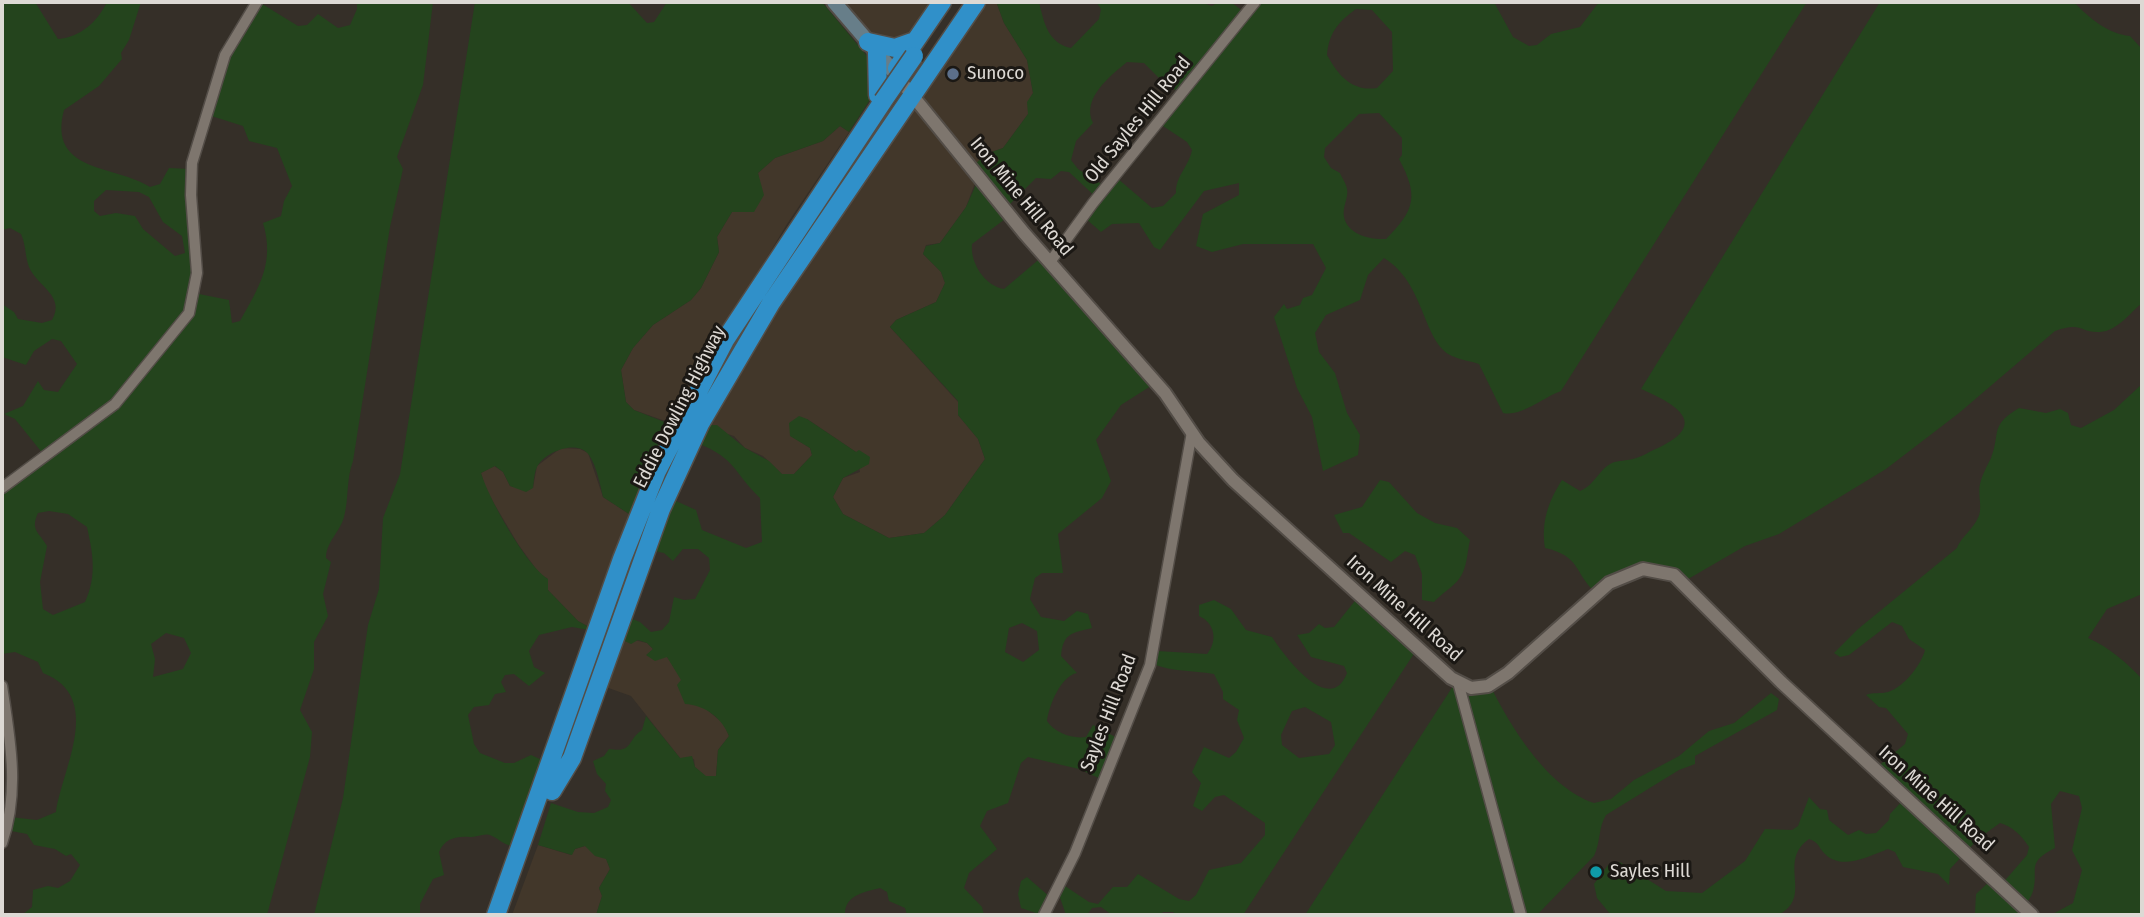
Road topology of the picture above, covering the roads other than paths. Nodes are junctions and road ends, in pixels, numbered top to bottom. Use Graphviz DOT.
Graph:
graph roads {
  1 [pos="257,2"];
  2 [pos="834,2"];
  3 [pos="942,2"];
  4 [pos="951,2"];
  5 [pos="963,2"];
  6 [pos="975,2"];
  7 [pos="1255,2"];
  8 [pos="872,48"];
  9 [pos="917,53"];
  10 [pos="894,72"];
  11 [pos="912,95"];
  12 [pos="884,101"];
  13 [pos="1050,262"];
  14 [pos="1192,432"];
  15 [pos="2,488"];
  16 [pos="1458,682"];
  17 [pos="2,686"];
  18 [pos="547,789"];
  19 [pos="2,843"];
  20 [pos="1046,914"];
  21 [pos="496,915"];
  22 [pos="509,915"];
  23 [pos="1521,915"];
  24 [pos="2032,915"];
  1 -- 15 [label="street"];
  2 -- 8 [label="main road"];
  3 -- 9 [label="highway"];
  4 -- 9 [label="highway, Eddie Dowling Highway"];
  5 -- 9 [label="highway, Eddie Dowling Highway"];
  6 -- 11 [label="highway"];
  7 -- 13 [label="street, Old Sayles Hill Road"];
  8 -- 9 [label="highway"];
  8 -- 10 [label="main road"];
  8 -- 12 [label="highway"];
  9 -- 10 [label="highway"];
  9 -- 12 [label="highway, Eddie Dowling Highway, bridge"];
  10 -- 11 [label="street"];
  10 -- 12 [label="highway"];
  11 -- 13 [label="street, Iron Mine Hill Road"];
  11 -- 18 [label="highway"];
  12 -- 18 [label="highway, Eddie Dowling Highway"];
  13 -- 14 [label="street, Iron Mine Hill Road"];
  14 -- 16 [label="street, Iron Mine Hill Road"];
  14 -- 20 [label="street, Sayles Hill Road"];
  16 -- 23 [label="street"];
  16 -- 24 [label="street, Iron Mine Hill Road"];
  17 -- 19 [label="street"];
  18 -- 21 [label="highway, Eddie Dowling Highway"];
  18 -- 22 [label="highway, Eddie Dowling Highway"];
}
